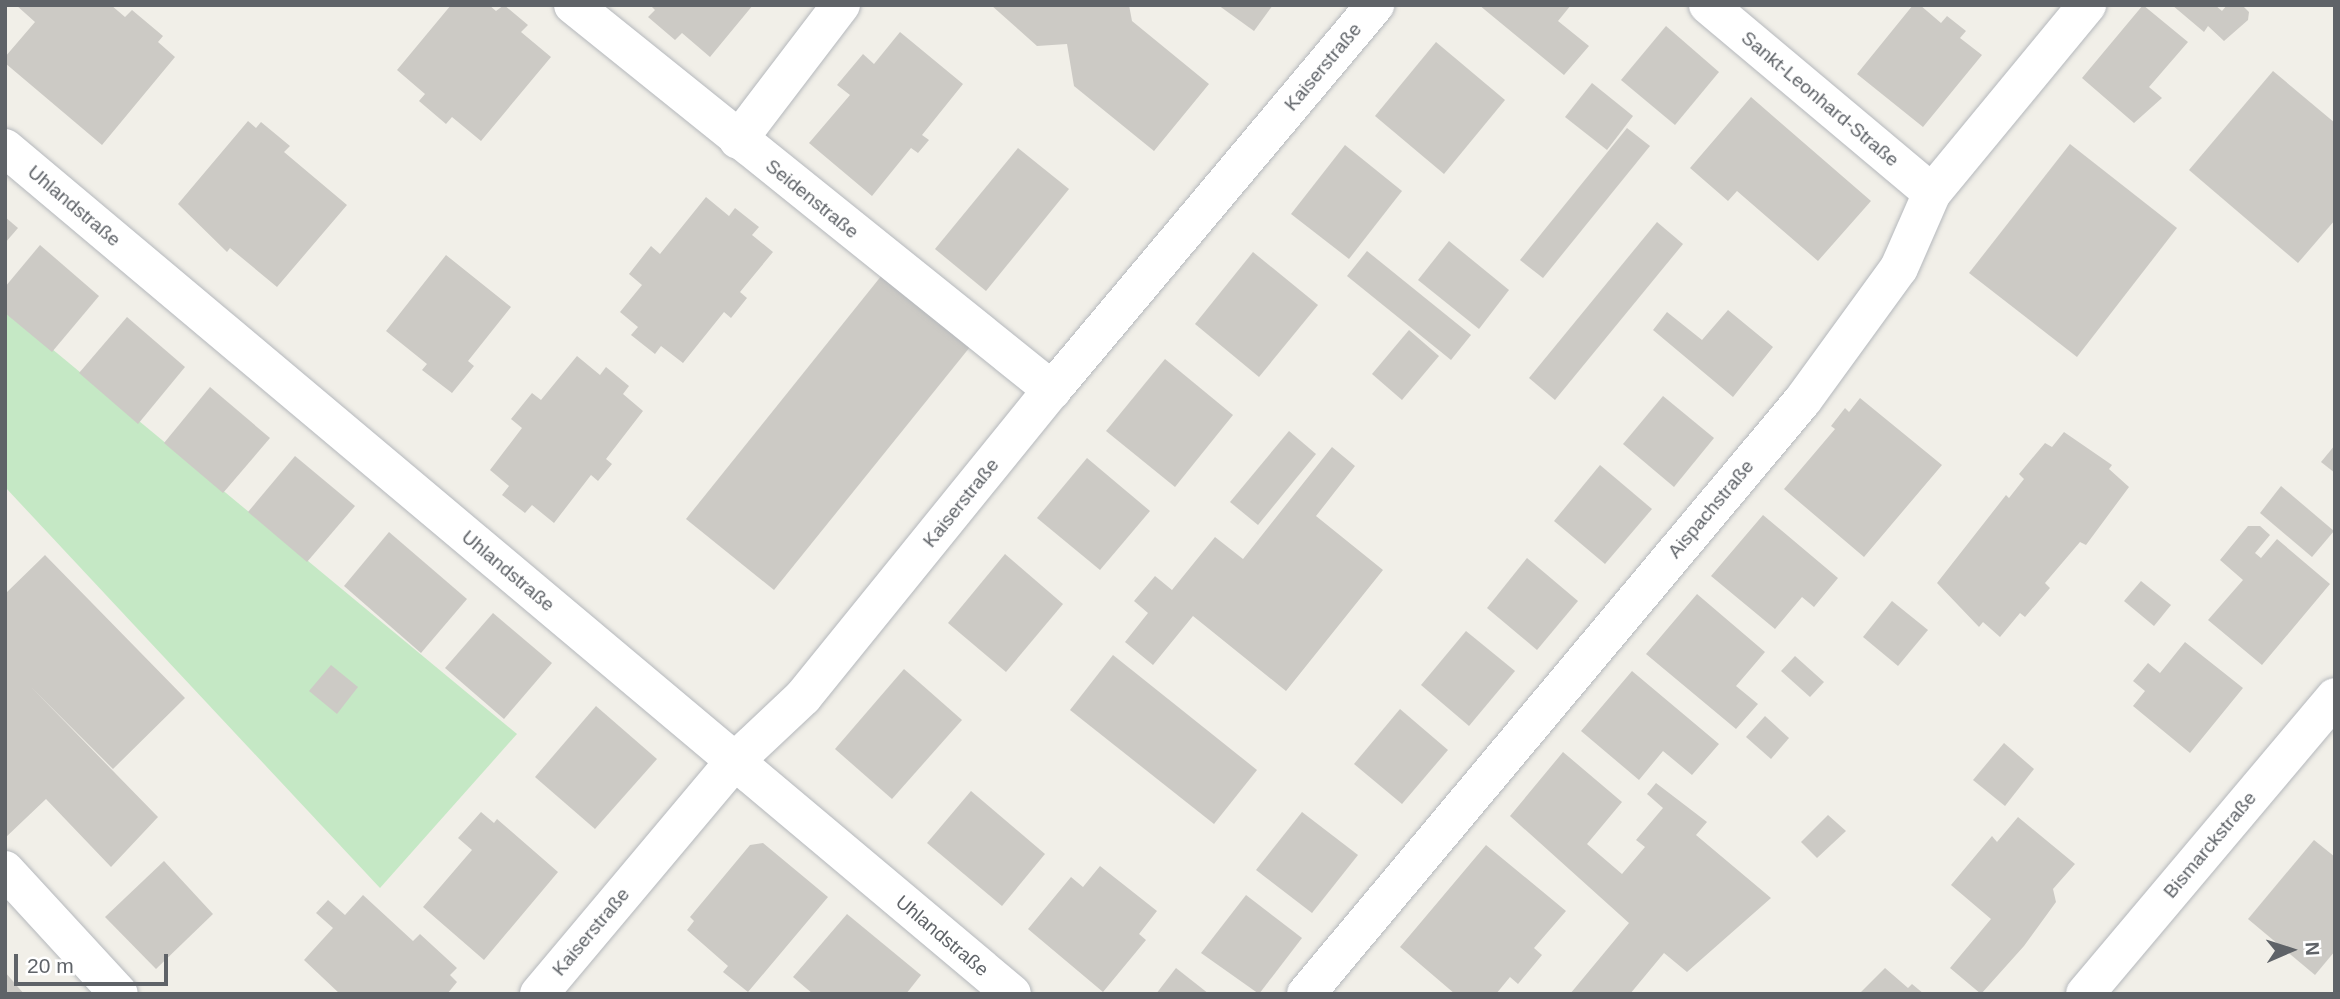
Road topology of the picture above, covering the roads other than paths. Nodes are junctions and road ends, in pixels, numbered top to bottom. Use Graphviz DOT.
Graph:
graph roads {
  1 [pos="573,5"];
  2 [pos="841,5"];
  3 [pos="1375,5"];
  4 [pos="1708,5"];
  5 [pos="2087,5"];
  6 [pos="738,140"];
  7 [pos="5,148"];
  8 [pos="1931,193"];
  9 [pos="1052,390"];
  10 [pos="2335,697"];
  11 [pos="734,762"];
  12 [pos="5,870"];
  13 [pos="119,994"];
  14 [pos="539,994"];
  15 [pos="1012,994"];
  16 [pos="1306,994"];
  17 [pos="2085,994"];
  1 -- 6 [label="street, Seidenstraße"];
  2 -- 6 [label="street"];
  3 -- 9 [label="street, Kaiserstraße"];
  4 -- 8 [label="street, Sankt-Leonhard-Straße"];
  5 -- 8 [label="street, Aispachstraße"];
  6 -- 9 [label="street, Seidenstraße"];
  7 -- 11 [label="street, Uhlandstraße"];
  8 -- 16 [label="street, Aispachstraße"];
  9 -- 11 [label="street, Kaiserstraße"];
  10 -- 17 [label="street, Bismarckstraße"];
  11 -- 14 [label="street, Kaiserstraße"];
  11 -- 15 [label="street, Uhlandstraße"];
  12 -- 13 [label="street"];
}
